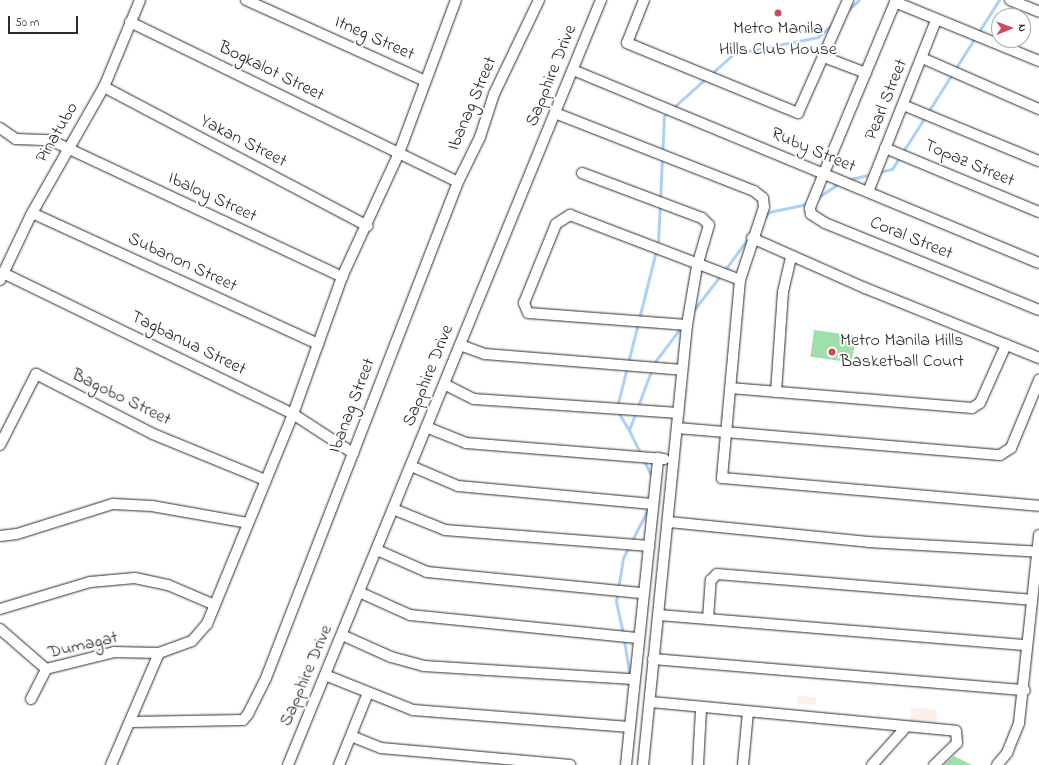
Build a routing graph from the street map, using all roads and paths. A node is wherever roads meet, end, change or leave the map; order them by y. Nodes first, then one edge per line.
1 (140, 0) edge
2 (246, 0) edge
3 (456, 0) edge
4 (539, 0) edge
5 (601, 0) edge
6 (644, 0) edge
7 (848, 0) edge
8 (1010, 0) edge
9 (896, 1) edge
10 (1039, 12) edge
11 (936, 20) junction
12 (130, 22) junction
13 (824, 57) junction
14 (922, 58) junction
15 (1039, 61) edge
16 (573, 70) junction
17 (866, 73) junction
18 (423, 80) junction
19 (104, 87) junction
20 (903, 105) junction
21 (1039, 109) edge
22 (555, 113) junction
23 (0, 128) edge
24 (885, 148) junction
25 (69, 149) junction
26 (398, 153) junction
27 (1039, 161) edge
28 (582, 173) dead end
29 (824, 173) junction
30 (458, 182) junction
31 (868, 192) junction
32 (1039, 212) edge
33 (32, 213) junction
34 (368, 226) junction
35 (752, 238) junction
36 (791, 257) junction
37 (1039, 263) edge
38 (697, 266) junction
39 (2, 276) edge
40 (342, 278) junction
41 (740, 280) junction
42 (1039, 310) edge
43 (687, 325) junction
44 (318, 344) junction
45 (460, 345) junction
46 (1006, 345) junction
47 (1039, 358) edge
48 (682, 370) junction
49 (1039, 380) edge
50 (446, 385) junction
51 (730, 388) junction
52 (776, 392) junction
53 (679, 413) junction
54 (293, 414) junction
55 (426, 427) junction
56 (677, 428) junction
57 (727, 434) junction
58 (0, 445) edge
59 (353, 453) junction
60 (658, 458) junction
61 (672, 459) junction
62 (410, 466) junction
63 (265, 480) junction
64 (652, 504) junction
65 (1039, 506) edge
66 (393, 509) junction
67 (669, 522) junction
68 (248, 523) junction
69 (1039, 535) edge
70 (0, 536) edge
71 (649, 546) junction
72 (377, 550) junction
73 (1038, 552) edge
74 (359, 592) junction
75 (644, 593) junction
76 (1031, 600) junction
77 (215, 605) junction
78 (0, 609) edge
79 (659, 615) junction
80 (708, 619) junction
81 (0, 629) edge
82 (342, 635) junction
83 (637, 638) junction
84 (1027, 645) junction
85 (159, 653) junction
86 (654, 659) junction
87 (46, 669) junction
88 (325, 675) junction
89 (633, 679) junction
90 (1025, 690) junction
91 (368, 693) junction
92 (31, 700) dead end
93 (650, 702) junction
94 (701, 708) junction
95 (748, 712) junction
96 (131, 722) junction
97 (628, 727) junction
98 (906, 727) junction
99 (351, 736) junction
100 (111, 765) edge
101 (288, 765) edge
102 (339, 765) edge
103 (570, 765) edge
104 (626, 765) edge
105 (643, 765) edge
106 (698, 765) edge
107 (743, 765) edge
108 (872, 765) edge
109 (934, 765) edge
110 (997, 765) edge

1 - 12 street, Pinatubo
2 - 18 street, Itneg Street
3 - 18 street, Dumagat
4 - 30 street, Ibanag Street
5 - 16 street, Sapphire Drive
6 - 13 street
7 - 13 street
8 - 10 street
9 - 11 street
9 - 17 street
11 - 14 street, Pearl Street
11 - 15 street
12 - 19 street, Pinatubo
12 - 26 street, Bogkalot Street
13 - 17 street
14 - 20 street, Pearl Street
14 - 21 street
16 - 22 street, Sapphire Drive
16 - 29 street, Ruby Street
17 - 29 street
18 - 26 street, Dumagat
19 - 25 street, Pinatubo
19 - 34 street, Yakan Street
20 - 24 street, Pearl Street
20 - 27 street
22 - 35 street
22 - 45 street, Sapphire Drive
23 - 25 street, Ibaloy Street
24 - 31 street, Pearl Street
24 - 32 street, Topaz Street
25 - 33 street, Pinatubo
25 - 40 street, Ibaloy Street
26 - 30 street, Bogkalot Street
26 - 34 street, Dumagat
28 - 38 street
29 - 31 street, Ruby Street
29 - 42 street, Coral Street
30 - 59 street, Ibanag Street
31 - 37 street, Ruby Street
33 - 39 street, Pinatubo
33 - 44 street, Subanon Street
34 - 40 street, Dumagat
35 - 36 street
35 - 41 street
36 - 46 street
36 - 52 street
38 - 41 street
38 - 43 street
38 - 43 street
39 - 54 street, Tagbanua Street
40 - 44 street, Dumagat
41 - 51 street
43 - 48 street
44 - 54 street, Dumagat
45 - 48 street
45 - 50 street, Sapphire Drive
46 - 47 street
46 - 52 street
48 - 53 street
49 - 57 street
50 - 53 street
50 - 55 street, Sapphire Drive
51 - 52 street
51 - 57 street
53 - 56 street
54 - 59 street, Tagbanua Street
54 - 63 street, Dumagat
55 - 60 street
55 - 62 street, Sapphire Drive
56 - 57 street
56 - 61 street
57 - 65 street
58 - 63 street, Bagobo Street
59 - 96 street, Ibanag Street
60 - 61 street
60 - 64 street
61 - 67 street
62 - 64 street
62 - 66 street, Sapphire Drive
63 - 68 street, Dumagat
64 - 71 street
66 - 71 street
66 - 72 street, Sapphire Drive
67 - 73 street
67 - 79 street
68 - 70 street
68 - 77 street, Dumagat
69 - 73 street
71 - 75 street
72 - 74 street, Sapphire Drive
72 - 75 street
73 - 76 street
74 - 82 street, Sapphire Drive
74 - 83 street
75 - 83 street
76 - 80 street
76 - 84 street
77 - 78 street
77 - 85 street, Dumagat
79 - 80 street
79 - 86 street
80 - 84 street
81 - 87 street
82 - 88 street, Sapphire Drive
82 - 89 street
83 - 89 street
84 - 90 street
85 - 87 street, Dumagat
85 - 96 street
86 - 90 street
86 - 93 street
87 - 92 street, Dumagat
88 - 91 street
88 - 101 street, Sapphire Drive
89 - 97 street
90 - 110 street
91 - 97 street
91 - 99 street
93 - 94 street
93 - 105 street
94 - 95 street
94 - 106 street
95 - 98 street
95 - 107 street
96 - 100 street
97 - 104 street
98 - 108 street
98 - 109 street
99 - 102 street
99 - 103 street

